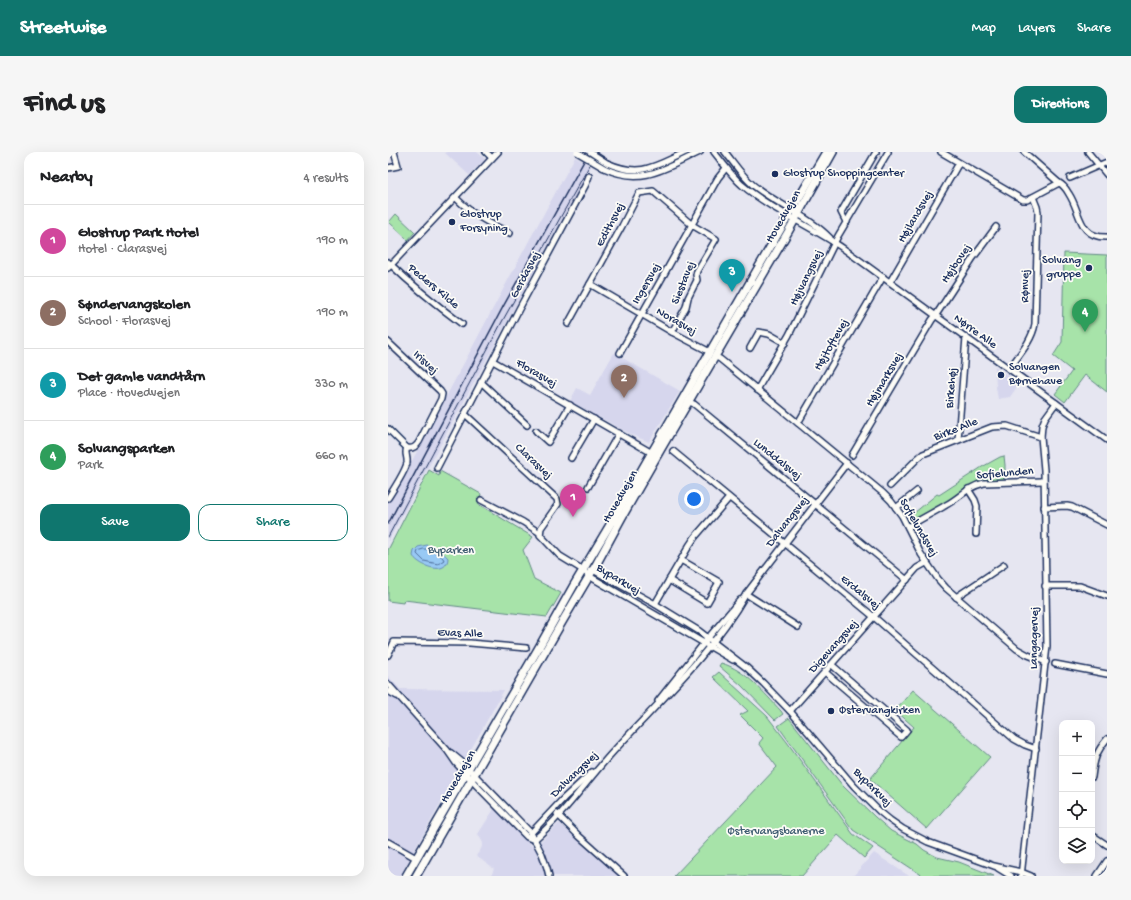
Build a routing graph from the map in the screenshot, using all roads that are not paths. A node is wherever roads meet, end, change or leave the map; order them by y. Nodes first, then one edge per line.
1 (394, 152) edge
2 (486, 152) edge
3 (498, 152) edge
4 (577, 152) edge
5 (590, 152) edge
6 (686, 152) edge
7 (700, 152) edge
8 (714, 152) edge
9 (724, 152) edge
10 (826, 152) edge
11 (833, 152) edge
12 (876, 152) edge
13 (888, 152) edge
14 (941, 152) edge
15 (1024, 152) edge
16 (1088, 152) edge
17 (492, 158) junction
18 (1107, 162) edge
19 (959, 163) junction
20 (1099, 166) junction
21 (388, 168) edge
22 (726, 168) junction
23 (1107, 175) edge
24 (589, 176) dead end
25 (1070, 178) dead end
26 (1059, 183) junction
27 (1033, 197) junction
28 (456, 198) junction
29 (790, 213) junction
30 (797, 217) junction
31 (847, 222) junction
32 (692, 225) junction
33 (996, 227) dead end
34 (510, 233) dead end
35 (1107, 237) edge
36 (833, 241) junction
37 (389, 265) edge
38 (883, 277) junction
39 (890, 282) junction
40 (590, 284) junction
41 (642, 314) junction
42 (936, 315) junction
43 (462, 324) dead end
44 (568, 324) dead end
45 (672, 332) junction
46 (966, 337) junction
47 (388, 342) edge
48 (785, 343) junction
49 (750, 348) dead end
50 (620, 353) dead end
51 (713, 354) junction
52 (493, 360) junction
53 (1009, 369) junction
54 (481, 382) junction
55 (757, 390) junction
56 (691, 398) junction
57 (1056, 403) junction
58 (570, 405) junction
59 (465, 414) junction
60 (594, 419) junction
61 (798, 423) junction
62 (527, 425) dead end
63 (388, 430) edge
64 (536, 431) dead end
65 (619, 434) junction
66 (1041, 437) junction
67 (958, 440) junction
68 (1107, 440) edge
69 (407, 448) junction
70 (673, 451) dead end
71 (652, 453) junction
72 (852, 455) dead end
73 (571, 458) dead end
74 (847, 463) junction
75 (437, 468) dead end
76 (1043, 481) junction
77 (890, 486) dead end
78 (588, 487) dead end
79 (968, 489) junction
80 (917, 491) dead end
81 (388, 498) edge
82 (729, 498) junction
83 (481, 500) dead end
84 (815, 504) junction
85 (1044, 507) junction
86 (896, 508) junction
87 (1107, 525) edge
88 (908, 527) junction
89 (540, 533) junction
90 (976, 534) dead end
91 (784, 544) junction
92 (681, 560) junction
93 (926, 563) junction
94 (1004, 565) dead end
95 (583, 570) junction
96 (591, 573) junction
97 (669, 580) junction
98 (907, 580) junction
99 (1045, 586) junction
100 (746, 594) junction
101 (1107, 596) edge
102 (956, 597) junction
103 (655, 604) junction
104 (874, 617) junction
105 (798, 627) dead end
106 (708, 638) junction
107 (713, 642) junction
108 (704, 644) junction
109 (709, 647) junction
110 (526, 648) dead end
111 (388, 655) edge
112 (1046, 662) junction
113 (1055, 664) dead end
114 (832, 665) junction
115 (747, 668) junction
116 (825, 672) junction
117 (1107, 674) edge
118 (388, 684) edge
119 (388, 691) edge
120 (400, 697) junction
121 (790, 711) junction
122 (645, 718) junction
123 (1107, 739) edge
124 (1036, 749) junction
125 (610, 755) junction
126 (1095, 757) edge
127 (467, 770) junction
128 (472, 776) junction
129 (553, 810) junction
130 (559, 816) junction
131 (529, 835) junction
132 (1095, 837) edge
133 (534, 840) junction
134 (388, 842) edge
135 (1107, 845) edge
136 (416, 858) junction
137 (1107, 861) edge
138 (994, 866) junction
139 (1104, 870) edge
140 (1021, 874) edge
141 (406, 876) edge
142 (416, 876) edge
143 (549, 876) edge
144 (624, 876) edge
145 (1011, 876) edge
146 (1031, 876) edge
147 (1097, 876) edge

1 - 21 street
2 - 17 street
3 - 17 street
4 - 7 street, bridge
5 - 6 street, bridge
8 - 22 street
9 - 29 street
10 - 29 main road, Hovedvejen
11 - 30 main road, Hovedvejen
12 - 31 street
13 - 31 street, Højvangsvej
14 - 19 street
15 - 26 street
16 - 20 street
17 - 28 street
18 - 20 street
19 - 27 street
19 - 39 street, Højlandsvej
20 - 23 street
20 - 25 street
22 - 29 street
22 - 32 street
24 - 52 street, Gerdasvej
26 - 27 street
26 - 35 street
27 - 53 street, Rønvej
28 - 34 street
28 - 37 street
29 - 30 street, Nørre Alle
29 - 51 main road, Hovedvejen
30 - 36 street, Nørre Alle
30 - 51 main road, Hovedvejen
31 - 36 street, Højvangsvej
32 - 40 street, Edithsvej
32 - 41 street, Ingersvej
32 - 45 street, Siestavej
33 - 42 street, Højbovej
36 - 38 street, Nørre Alle
36 - 48 street, Højvangsvej
37 - 43 street, Peders Kilde
38 - 39 street, Nørre Alle
38 - 61 street, Højtoftevej
39 - 42 street, Nørre Alle
40 - 41 street, Norasvej
40 - 44 street, Edithsvej
41 - 45 street, Norasvej
41 - 50 street, Ingersvej
42 - 46 street, Nørre Alle
42 - 72 street, Højmarksvej
45 - 51 street, Norasvej
46 - 53 street, Nørre Alle
46 - 67 street, Birkehøj
47 - 69 street, Irisvej
48 - 49 street
48 - 55 street, Højvangsvej
51 - 55 street, Sofielundsvej
51 - 56 main road, Hovedvejen
51 - 71 main road, Hovedvejen
52 - 54 street, Gerdasvej
52 - 58 street, Florasvej
53 - 57 street, Nørre Alle
54 - 59 street, Gerdasvej
54 - 62 street
55 - 61 street, Sofielundsvej
56 - 84 street, Lunddalsvej
56 - 96 main road, Hovedvejen
57 - 66 street, Langagervej
57 - 68 street, Nørre Alle
58 - 60 street, Florasvej
58 - 64 street
59 - 75 street, Gerdasvej
59 - 89 street, Clarasvej
60 - 65 street, Florasvej
60 - 73 street
61 - 74 street, Sofielundsvej
63 - 69 street
65 - 71 street, Florasvej
65 - 78 street
66 - 67 street, Birke Alle
66 - 76 street, Langagervej
67 - 77 street, Birke Alle
69 - 81 street
70 - 82 street, Erdalsvej
71 - 95 main road, Hovedvejen
74 - 84 street, Dalvangsvej
74 - 86 street, Sofielundsvej
76 - 79 street, Sofielunden
76 - 85 street, Langagervej
79 - 88 street, Sofielunden
79 - 90 street, Sofielunden
80 - 86 street
82 - 91 street, Erdalsvej
82 - 92 street
83 - 89 street, Byparkvej
84 - 91 street, Dalvangsvej
84 - 98 street, Lunddalsvej
85 - 87 street
85 - 99 street, Langagervej
86 - 88 street, Sofielundsvej
88 - 93 street, Sofielundsvej
89 - 95 street, Byparkvej
91 - 100 street, Dalvangsvej
91 - 104 street, Erdalsvej
92 - 97 street
92 - 97 street
93 - 98 street, Digevangsvej
93 - 102 street, Sofielundsvej
94 - 102 street
95 - 96 street, Byparkvej
95 - 127 main road, Hovedvejen
96 - 103 street, Byparkvej
96 - 108 street, Byparkvej
96 - 128 main road, Hovedvejen
97 - 103 street
98 - 104 street, Digevangsvej
99 - 101 street
99 - 112 street, Langagervej
100 - 105 street
100 - 106 street, Dalvangsvej
100 - 107 street, Dalvangsvej
102 - 112 street, Sofielundsvej
103 - 106 street, Byparkvej
104 - 114 street, Digevangsvej
104 - 124 street, Erdalsvej
106 - 107 street, Byparkvej
106 - 108 street, Dalvangsvej
107 - 109 street, Dalvangsvej
107 - 115 street, Byparkvej
108 - 109 street, Byparkvej
108 - 122 street, Dalvangsvej
109 - 115 street, Byparkvej
109 - 122 street, Dalvangsvej
110 - 111 street, Evas Alle
112 - 124 street, Langagervej
113 - 117 street
114 - 116 street, Digevangsvej
114 - 116 street
115 - 121 street, Byparkvej
116 - 121 street, Digevangsvej
118 - 120 street
119 - 120 street
120 - 127 street
121 - 138 street, Byparkvej
122 - 125 street, Dalvangsvej
123 - 126 street
124 - 140 street, Langagervej
125 - 129 street, Dalvangsvej
125 - 130 street, Dalvangsvej
127 - 128 street
127 - 136 main road, Hovedvejen
128 - 131 street
128 - 142 main road, Hovedvejen
129 - 130 street, Dalvangsvej
129 - 131 street, Dalvangsvej
130 - 133 street, Dalvangsvej
130 - 144 street
131 - 133 street
132 - 135 street
133 - 143 street
134 - 136 street
136 - 141 main road, Hovedvejen
137 - 139 street
138 - 140 street, Byparkvej
138 - 145 street, Byparkvej
139 - 147 street
140 - 146 street, Byparkvej

